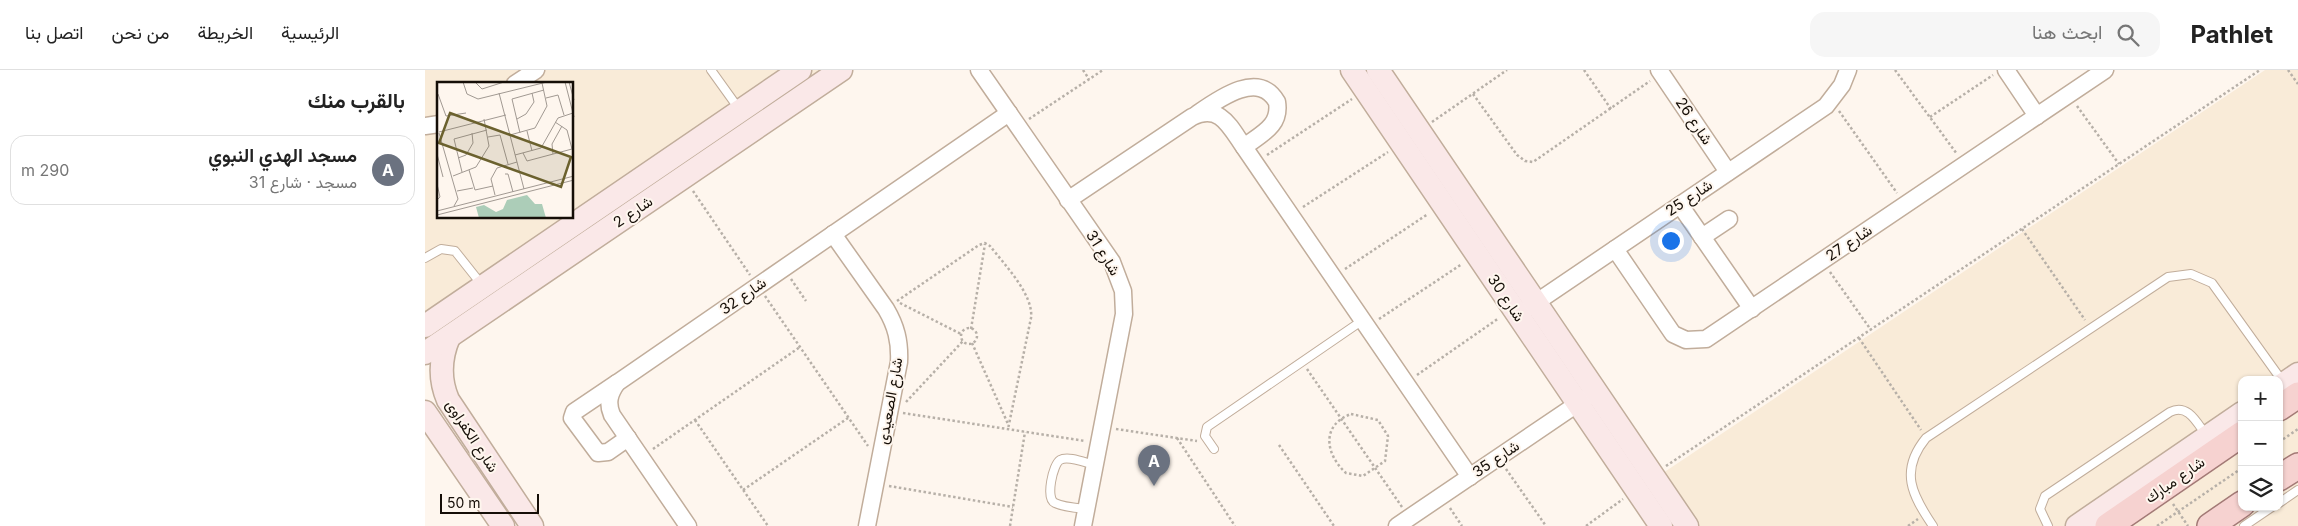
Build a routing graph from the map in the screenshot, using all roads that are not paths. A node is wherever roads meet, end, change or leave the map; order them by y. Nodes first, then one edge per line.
1 (536, 70) edge
2 (711, 70) edge
3 (800, 70) edge
4 (841, 70) edge
5 (979, 70) edge
6 (1378, 70) edge
7 (1848, 70) edge
8 (2005, 70) edge
9 (2105, 70) edge
10 (1661, 72) edge
11 (1359, 76) edge
12 (518, 82) edge
13 (740, 111) junction
14 (2037, 116) junction
15 (1192, 117) junction
16 (1013, 120) junction
17 (1410, 137) junction
18 (1244, 146) junction
19 (1728, 172) junction
20 (1068, 200) junction
21 (1679, 205) junction
22 (598, 208) junction
23 (1729, 219) dead end
24 (612, 226) junction
25 (833, 234) junction
26 (1702, 237) junction
27 (1615, 249) junction
28 (425, 258) edge
29 (483, 286) junction
30 (1522, 308) junction
31 (1752, 309) junction
32 (1365, 323) junction
33 (425, 326) edge
34 (449, 337) junction
35 (425, 353) edge
36 (617, 383) junction
37 (2290, 385) edge
38 (446, 395) junction
39 (1587, 397) junction
40 (2283, 400) edge
41 (425, 411) edge
42 (2238, 416) edge
43 (2207, 437) junction
44 (2238, 437) edge
45 (628, 438) junction
46 (1211, 446) road end
47 (1095, 465) junction
48 (1470, 477) junction
49 (2292, 478) edge
50 (1645, 482) junction
51 (2283, 495) edge
52 (2238, 507) edge
53 (1086, 509) junction
54 (2266, 511) edge
55 (1403, 522) edge
56 (503, 526) edge
57 (532, 526) edge
58 (688, 526) edge
59 (867, 526) edge
60 (1083, 526) edge
61 (1661, 526) edge
62 (1687, 526) edge
63 (1933, 526) edge
64 (2048, 526) edge
65 (2077, 526) edge
66 (2108, 526) edge
67 (2210, 526) edge
68 (2245, 526) edge

1 - 12 street
2 - 13 lane
3 - 13 street, شارع 2
4 - 24 street, شارع 2
5 - 16 street, شارع 31
6 - 17 street, شارع 30
7 - 19 street, شارع 25
8 - 14 street
9 - 14 street, شارع 27
10 - 19 street, شارع 26
11 - 17 street, شارع 30
13 - 22 street, شارع 2
14 - 31 street, شارع 27
15 - 18 street
15 - 18 street
15 - 20 street
16 - 20 street, شارع 31
16 - 25 street, شارع 32
17 - 30 street, شارع 30
17 - 30 street, شارع 30
18 - 32 street
19 - 21 street, شارع 25
20 - 47 street, شارع 31
21 - 26 street
21 - 27 street, شارع 25
22 - 24 street
22 - 29 street, شارع 2
23 - 26 street
24 - 34 street, شارع 2
25 - 36 street, شارع 32
25 - 59 street, شارع الصعيدى
26 - 31 street
27 - 30 street, شارع 25
27 - 31 street, شارع 27
28 - 29 lane
29 - 33 street, شارع 2
30 - 39 street, شارع 30
32 - 46 lane
32 - 48 street
34 - 35 street, شارع 2
34 - 38 street, شارع الكفراوى
36 - 45 street
36 - 45 street, شارع 32
37 - 40 main road
37 - 63 lane
38 - 41 street
38 - 57 street, شارع الكفراوى
39 - 48 street, شارع 35
39 - 50 street, شارع 30
41 - 56 street, شارع الكفراوى
42 - 43 street
43 - 64 lane
43 - 65 street
44 - 66 main road, شارع مبارك
45 - 58 street
47 - 53 street, شارع 31
47 - 53 lane
48 - 55 street, شارع 35
49 - 51 lane
50 - 61 street, شارع 30
50 - 62 street, شارع 30
52 - 67 main road
53 - 60 street, شارع 31
54 - 68 lane

